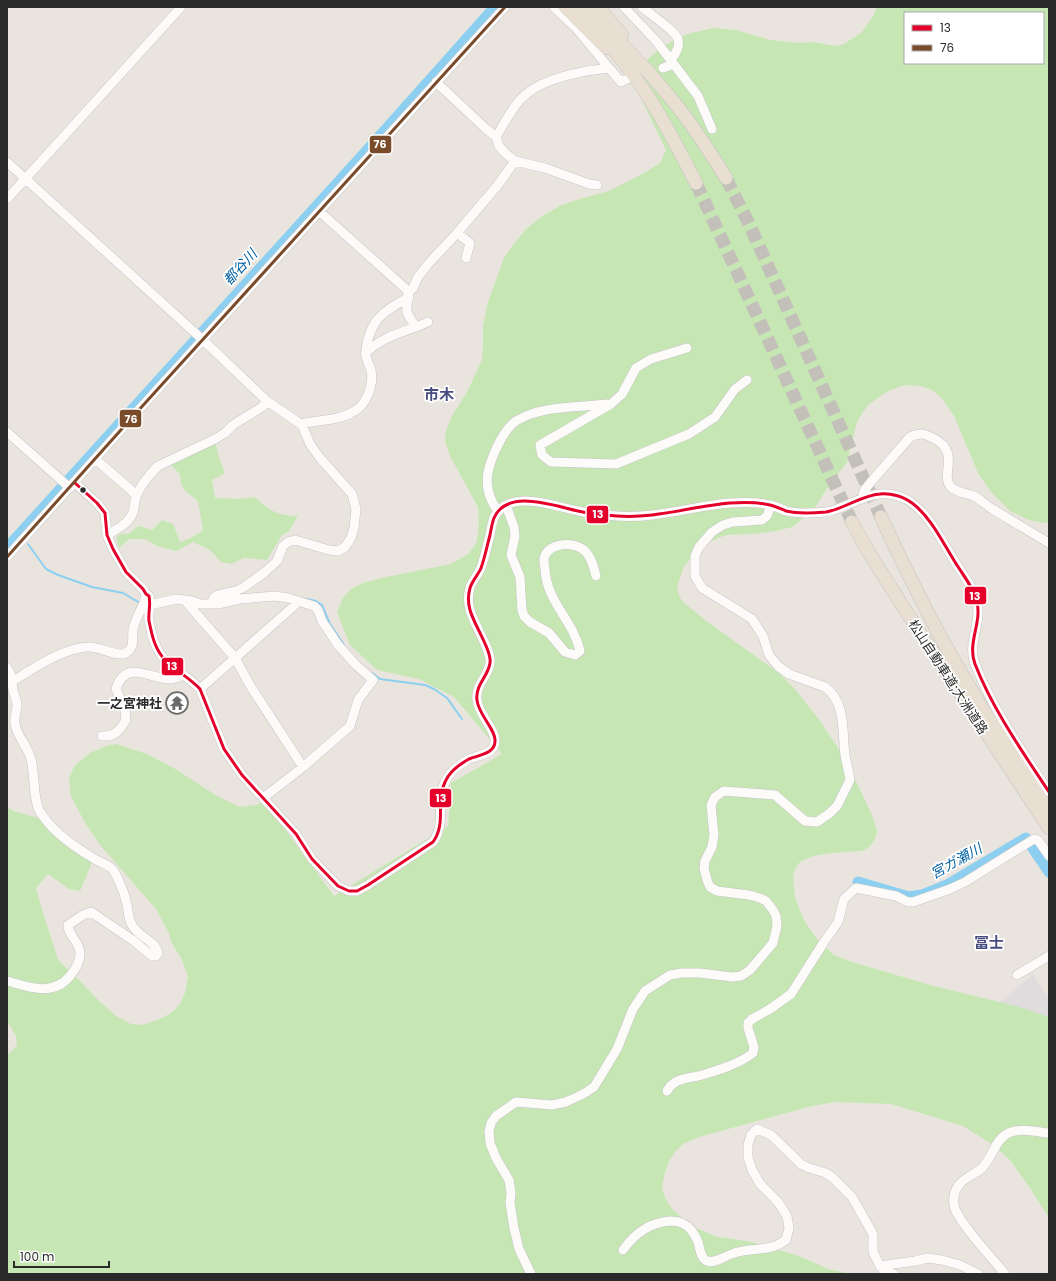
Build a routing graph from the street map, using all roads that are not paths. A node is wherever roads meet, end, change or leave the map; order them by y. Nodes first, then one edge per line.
1 (181, 7) edge
2 (505, 7) edge
3 (554, 7) edge
4 (565, 7) edge
5 (575, 7) edge
6 (582, 7) edge
7 (624, 7) edge
8 (642, 7) edge
9 (595, 19) edge
10 (672, 61) junction
11 (609, 68) junction
12 (663, 68) dead end
13 (627, 79) dead end
14 (436, 82) junction
15 (712, 129) dead end
16 (496, 137) junction
17 (515, 161) junction
18 (7, 162) edge
19 (726, 178) tunnel mouth
20 (25, 179) junction
21 (696, 183) tunnel mouth
22 (597, 186) dead end
23 (7, 199) edge
24 (320, 212) junction
25 (457, 233) junction
26 (466, 258) dead end
27 (409, 294) junction
28 (428, 322) dead end
29 (416, 327) junction
30 (200, 337) junction
31 (687, 348) dead end
32 (365, 353) junction
33 (747, 380) dead end
34 (267, 401) junction
35 (611, 404) junction
36 (302, 425) junction
37 (7, 432) edge
38 (95, 460) junction
39 (69, 485) junction
40 (136, 496) junction
41 (862, 499) junction
42 (506, 505) junction
43 (771, 505) junction
44 (498, 512) junction
45 (881, 517) tunnel mouth
46 (852, 522) tunnel mouth
47 (107, 535) junction
48 (1049, 543) edge
49 (7, 557) edge
50 (596, 576) dead end
51 (146, 594) junction
52 (186, 600) junction
53 (297, 601) junction
54 (211, 602) junction
55 (150, 605) junction
56 (235, 658) junction
57 (7, 668) edge
58 (184, 675) junction
59 (10, 683) edge
60 (200, 689) junction
61 (102, 736) dead end
62 (303, 767) junction
63 (1049, 792) edge
64 (263, 798) junction
65 (1049, 811) edge
66 (1049, 828) edge
67 (1049, 856) edge
68 (1049, 956) edge
69 (1017, 975) dead end
70 (7, 981) edge
71 (667, 1091) dead end
72 (1049, 1133) edge
73 (623, 1250) dead end
74 (880, 1266) junction
75 (531, 1274) edge
76 (894, 1274) edge
77 (978, 1274) edge
78 (1005, 1274) edge

1 - 20 street
2 - 14 street
3 - 11 street
4 - 9 highway
5 - 9 highway
6 - 9 highway
7 - 10 street
8 - 10 street
9 - 19 highway
9 - 21 highway
10 - 12 street
10 - 15 street
11 - 13 street
11 - 16 street
14 - 16 street
14 - 24 street
16 - 17 street
17 - 22 street
17 - 25 street
18 - 20 street
20 - 23 street
20 - 30 street
24 - 27 street
24 - 30 street
25 - 26 street
25 - 27 street
27 - 29 street
27 - 32 street
28 - 29 street
29 - 32 street
30 - 34 street
30 - 38 street
31 - 35 street
32 - 36 street
33 - 35 street
34 - 36 street
34 - 40 street
35 - 44 street
36 - 54 street
37 - 39 street
38 - 39 street
38 - 40 street
39 - 47 street
39 - 49 street
40 - 47 street
41 - 43 street
41 - 48 street
41 - 63 street
42 - 43 street
42 - 44 street
42 - 50 street
43 - 75 street
44 - 64 street
45 - 65 highway, 松山自動車道;大洲道路
46 - 66 highway, 松山自動車道;大洲道路
47 - 51 street
51 - 55 street
51 - 59 street
52 - 54 street
52 - 55 street
52 - 56 street
53 - 54 street
53 - 56 street
53 - 62 street
55 - 58 street
56 - 60 street
56 - 62 street
57 - 59 street
58 - 60 street
58 - 61 street
59 - 70 street
60 - 64 street
62 - 64 street
67 - 71 street
68 - 69 street
72 - 78 street
73 - 74 street
74 - 76 street
74 - 77 street

